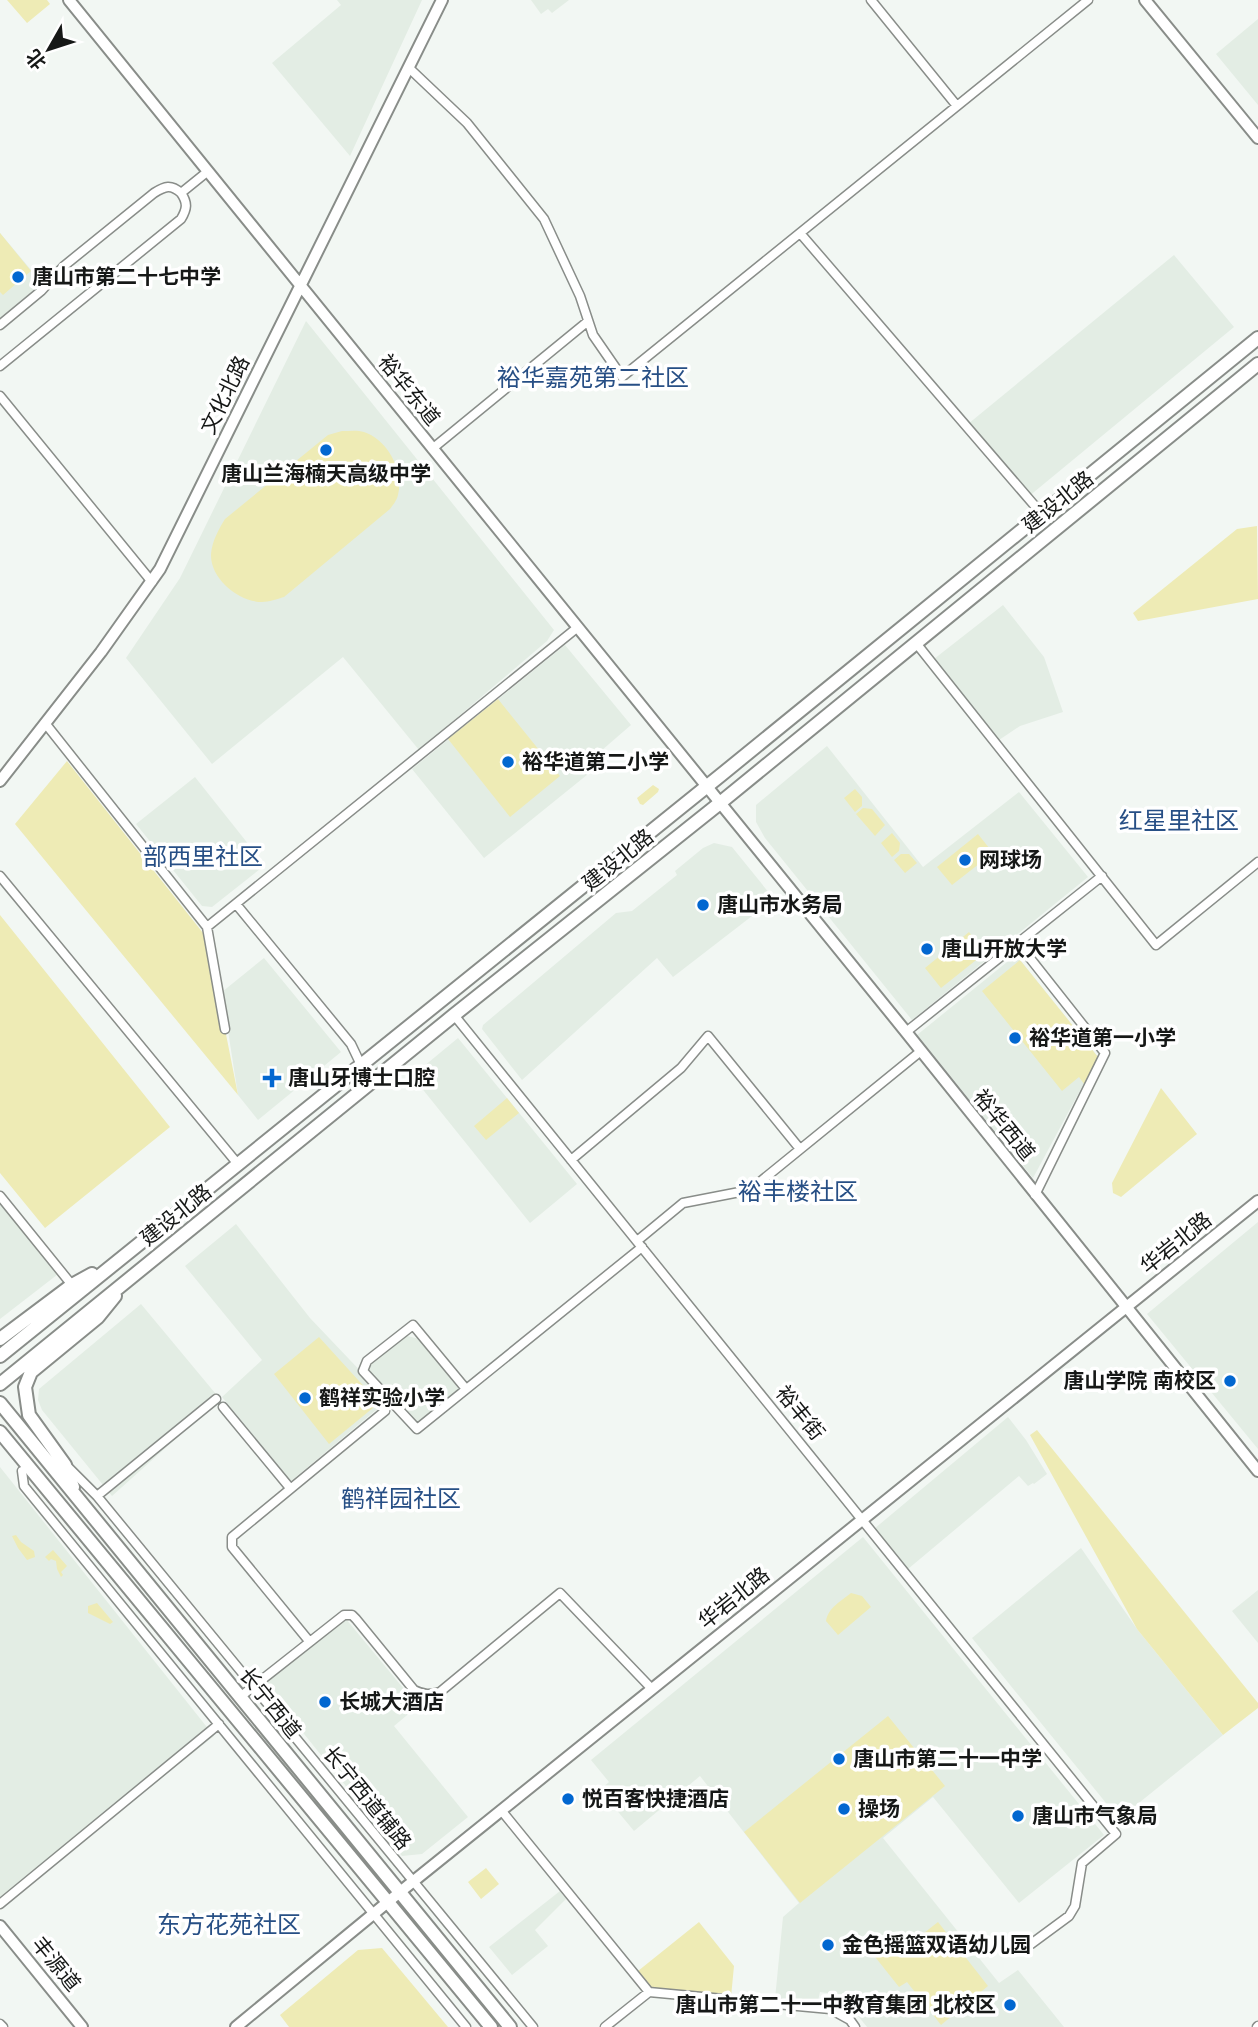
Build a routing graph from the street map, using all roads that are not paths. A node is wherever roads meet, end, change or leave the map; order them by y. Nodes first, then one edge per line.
1 (69, 0) edge
2 (442, 0) edge
3 (871, 0) edge
4 (1088, 0) edge
5 (1145, 0) edge
6 (409, 68) junction
7 (957, 107) junction
8 (1258, 138) edge
9 (207, 172) junction
10 (181, 193) junction
11 (800, 233) junction
12 (300, 286) junction
13 (587, 322) junction
14 (0, 325) edge
15 (1258, 338) edge
16 (1258, 364) edge
17 (0, 366) edge
18 (0, 396) edge
19 (432, 449) junction
20 (1041, 513) junction
21 (152, 582) junction
22 (578, 627) junction
23 (916, 643) junction
24 (45, 723) junction
25 (0, 781) edge
26 (707, 787) junction
27 (720, 803) junction
28 (1258, 862) edge
29 (0, 876) edge
30 (1102, 876) junction
31 (236, 904) junction
32 (207, 927) junction
33 (1018, 943) junction
34 (454, 1015) junction
35 (225, 1029) dead end
36 (906, 1032) junction
37 (921, 1051) junction
38 (361, 1065) junction
39 (800, 1149) junction
40 (571, 1160) junction
41 (237, 1163) junction
42 (1035, 1195) junction
43 (0, 1196) edge
44 (1258, 1201) edge
45 (640, 1244) junction
46 (117, 1261) junction
47 (131, 1276) junction
48 (72, 1285) junction
49 (1126, 1307) junction
50 (0, 1339) edge
51 (0, 1356) edge
52 (0, 1384) edge
53 (466, 1389) junction
54 (216, 1399) dead end
55 (0, 1403) edge
56 (223, 1407) dead end
57 (385, 1411) dead end
58 (0, 1432) edge
59 (0, 1449) edge
60 (65, 1465) junction
61 (22, 1471) junction
62 (1258, 1471) edge
63 (40, 1482) junction
64 (290, 1488) junction
65 (97, 1496) junction
66 (77, 1498) junction
67 (864, 1520) junction
68 (309, 1641) junction
69 (253, 1687) junction
70 (652, 1689) junction
71 (240, 1698) junction
72 (219, 1724) junction
73 (501, 1810) junction
74 (413, 1881) junction
75 (400, 1892) junction
76 (388, 1901) junction
77 (0, 1904) edge
78 (373, 1913) junction
79 (0, 1926) edge
80 (1031, 1944) dead end
81 (649, 1992) junction
82 (82, 2027) edge
83 (236, 2027) edge
84 (466, 2027) edge
85 (491, 2027) edge
86 (510, 2027) edge
87 (533, 2027) edge
88 (605, 2027) edge
89 (855, 2027) edge

1 - 9 street, 裕华东道
2 - 6 street, 文化北路
3 - 7 street
4 - 7 street
5 - 8 street
6 - 12 street, 文化北路
6 - 13 street
7 - 11 street
9 - 10 street
9 - 12 street, 裕华东道
10 - 14 street
10 - 17 street
11 - 13 street
11 - 20 street
12 - 19 street, 裕华东道
12 - 21 street, 文化北路
13 - 19 street
15 - 20 main road, 建设北路
16 - 23 main road, 建设北路
18 - 21 street
19 - 22 street, 裕华东道
20 - 26 main road, 建设北路
21 - 24 street, 文化北路
22 - 26 street, 裕华东道
22 - 31 street
23 - 27 main road, 建设北路
23 - 30 street
24 - 25 street, 文化北路
24 - 32 street
26 - 27 street, 裕华东道
26 - 38 main road, 建设北路
27 - 34 main road, 建设北路
27 - 36 street, 裕华西道
28 - 30 street
29 - 41 street
30 - 33 street
31 - 32 street
31 - 38 street
32 - 35 street
33 - 36 street
33 - 42 street
34 - 40 street, 裕丰街
34 - 47 main road, 建设北路
36 - 37 street, 裕华西道
37 - 39 street
37 - 42 street, 裕华西道
38 - 41 main road, 建设北路
39 - 40 street
39 - 45 street
40 - 45 street, 裕丰街
41 - 46 main road, 建设北路
42 - 49 street, 裕华西道
43 - 48 street
44 - 49 street, 华岩北路
45 - 53 street
45 - 67 street, 裕丰街
46 - 48 main road
46 - 51 main road, 建设北路
47 - 52 main road, 建设北路
47 - 60 main road
48 - 50 main road
49 - 62 street, 裕华西道
49 - 67 street, 华岩北路
53 - 53 street
54 - 65 street
55 - 66 main road, 长宁西道
56 - 64 street
57 - 64 street
58 - 63 main road, 长宁西道
59 - 61 main road
60 - 65 street, 长宁西道辅路
60 - 66 main road
61 - 63 main road
61 - 72 street
63 - 76 main road, 长宁西道
64 - 68 street
65 - 69 street, 长宁西道辅路
66 - 71 main road, 长宁西道
67 - 70 street, 华岩北路
67 - 80 street, 裕丰街
68 - 69 street
68 - 70 street
69 - 71 street
69 - 74 street, 长宁西道辅路
70 - 73 street, 华岩北路
71 - 75 main road, 长宁西道
72 - 77 street
72 - 78 street
73 - 74 street, 华岩北路
73 - 81 street
74 - 75 street, 华岩北路
74 - 87 street, 长宁西道辅路
75 - 76 street, 华岩北路
75 - 86 main road, 长宁西道
76 - 78 street, 华岩北路
76 - 85 main road, 长宁西道
78 - 83 street, 华岩北路
78 - 84 street
79 - 82 street, 丰源道
81 - 88 street
81 - 89 street

